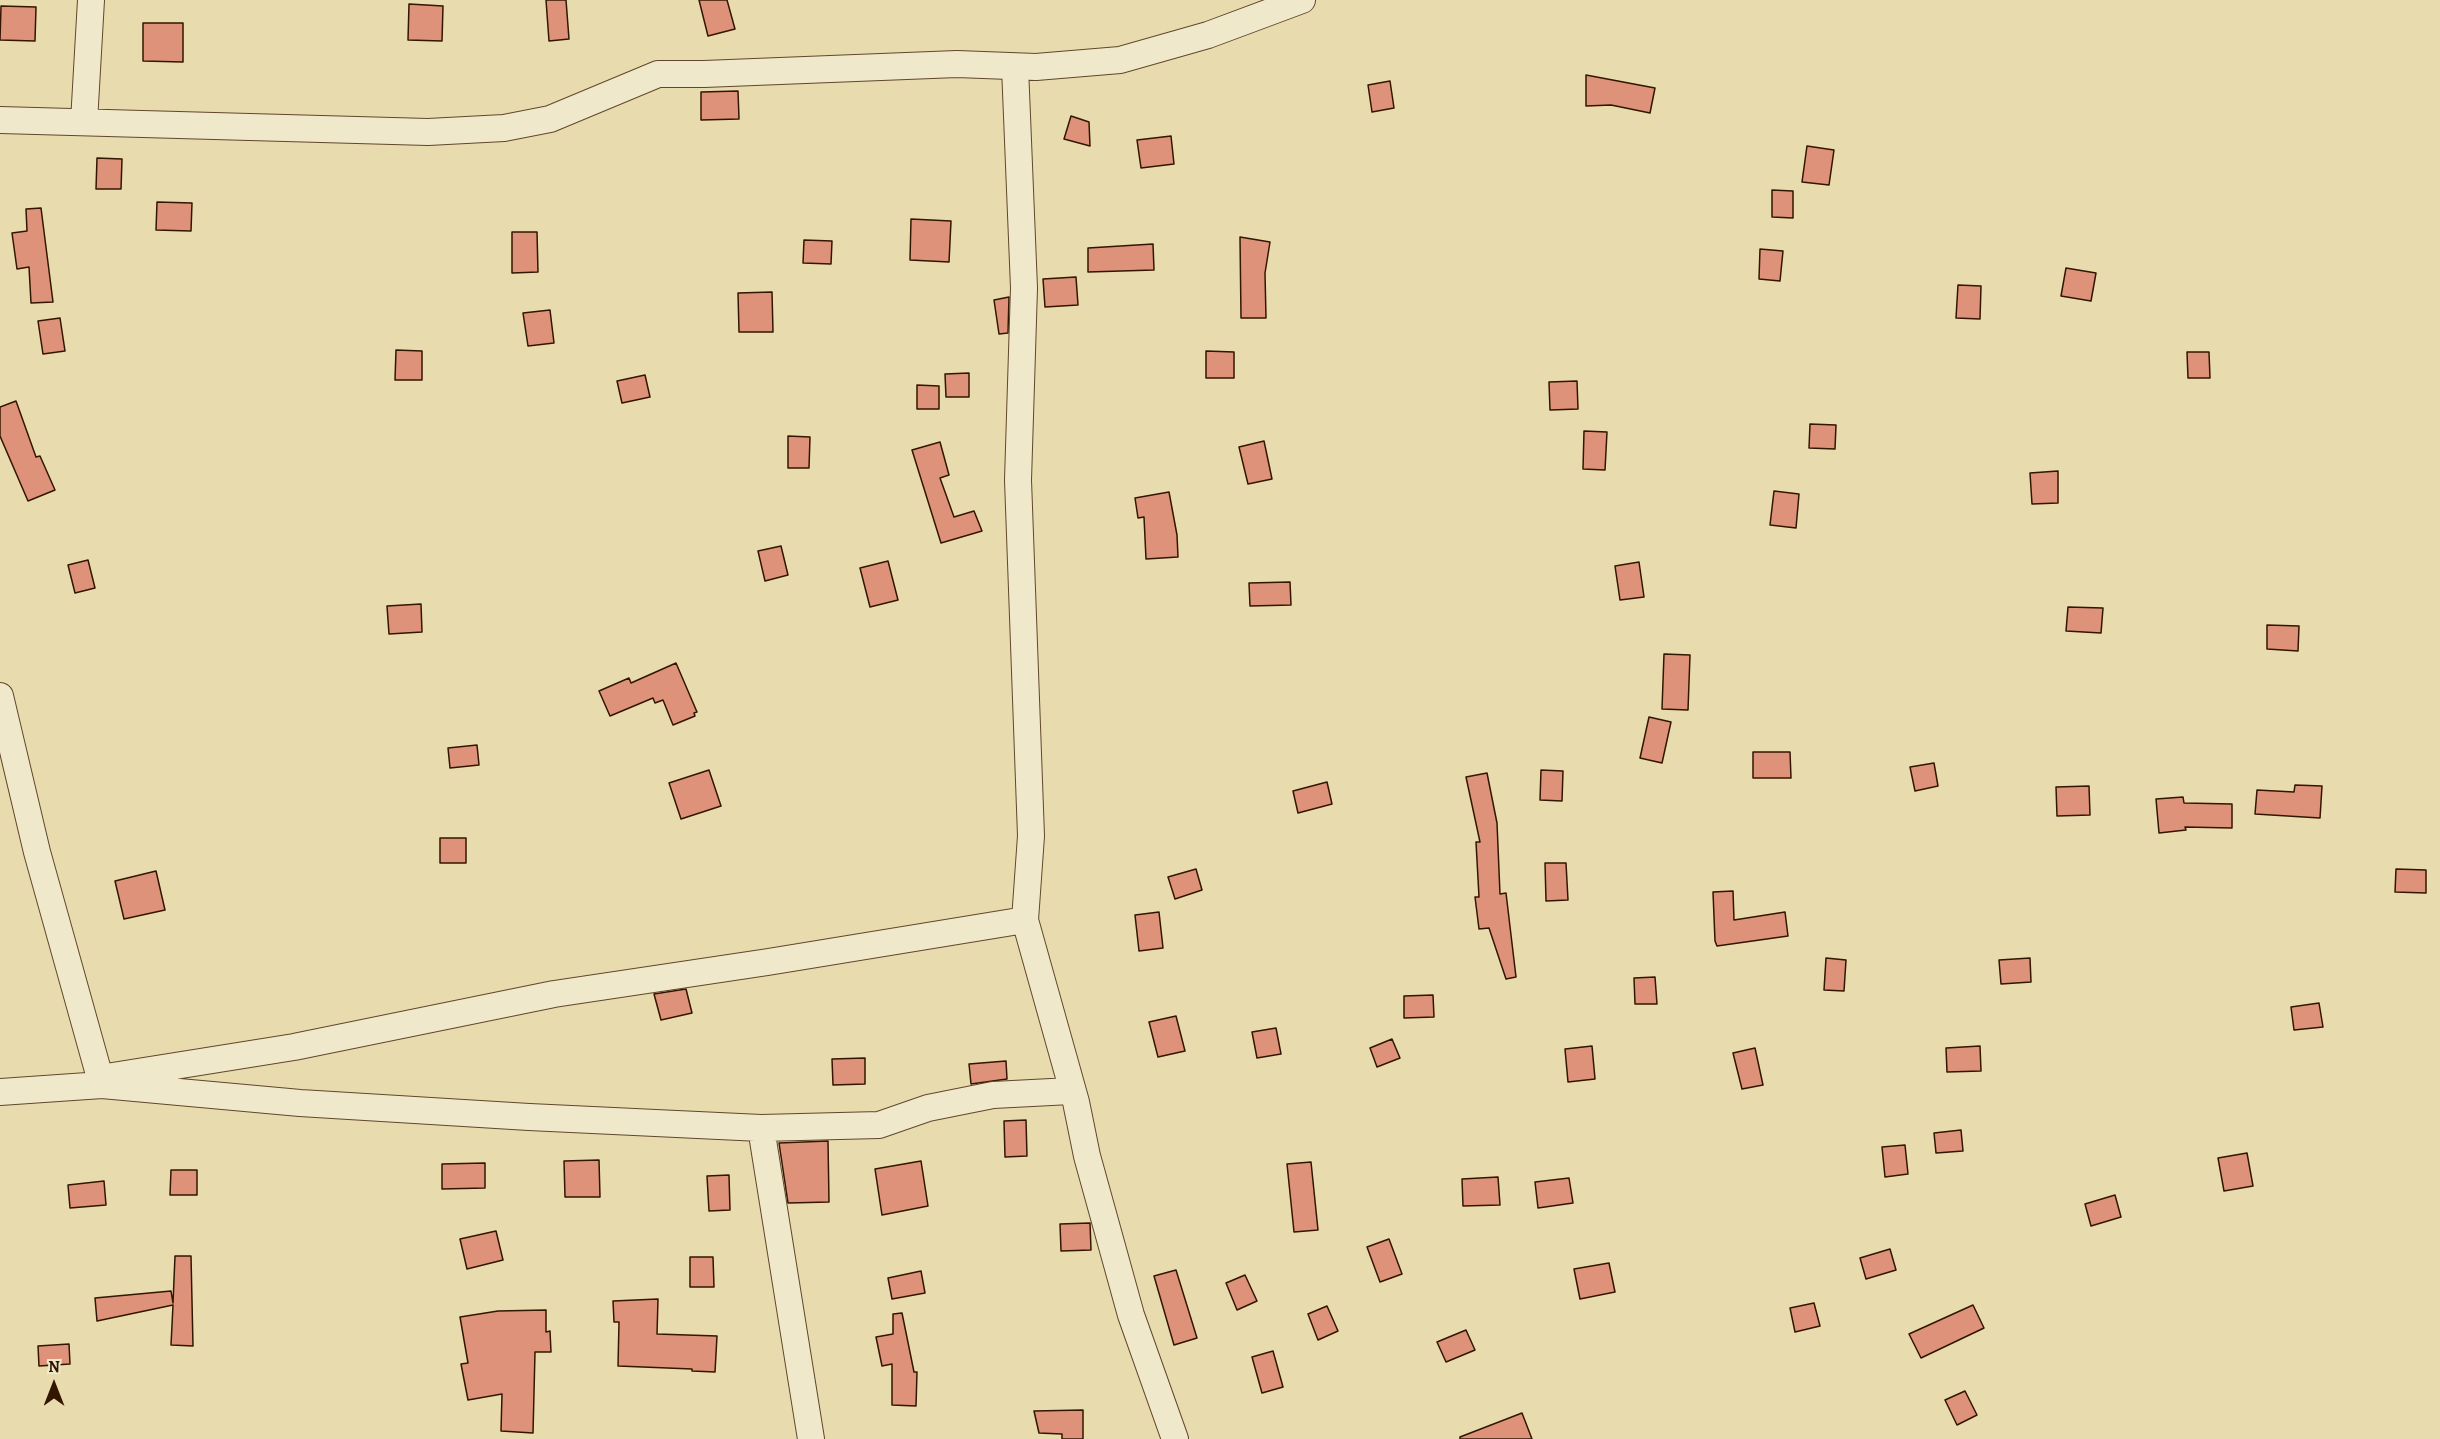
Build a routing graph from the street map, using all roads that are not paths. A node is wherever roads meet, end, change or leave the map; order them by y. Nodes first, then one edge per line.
1 (91, 0) edge
2 (1302, 0) edge
3 (1015, 66) junction
4 (0, 120) edge
5 (84, 122) junction
6 (0, 696) edge
7 (1025, 920) junction
8 (101, 1081) junction
9 (1071, 1091) junction
10 (0, 1092) edge
11 (761, 1128) junction
12 (811, 1439) edge
13 (1175, 1439) edge

1 - 5 street
2 - 3 street
3 - 5 street
3 - 7 street
4 - 5 street
6 - 8 street
7 - 8 street
7 - 9 street
8 - 10 street
8 - 11 street
9 - 11 street
9 - 13 street
11 - 12 street

